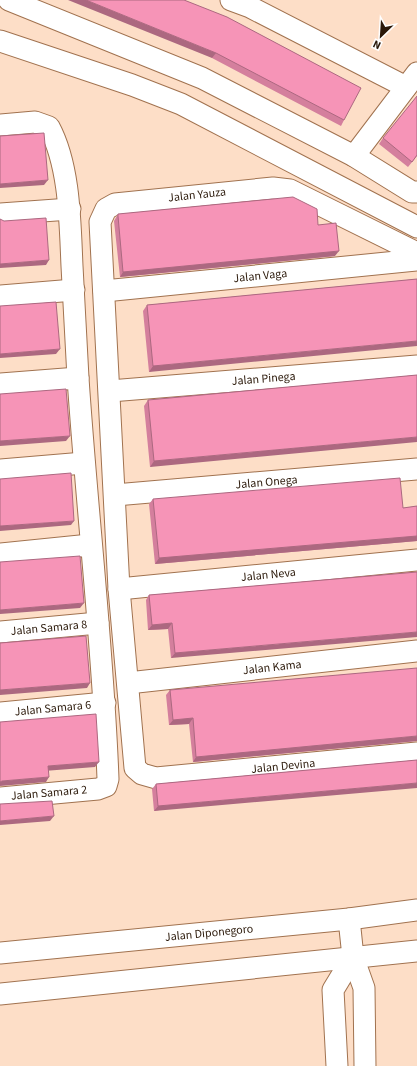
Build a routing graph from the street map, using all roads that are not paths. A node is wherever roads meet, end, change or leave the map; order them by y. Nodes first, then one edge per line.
1 (9, 0) edge
2 (231, 0) edge
3 (0, 41) edge
4 (412, 80) edge
5 (0, 125) edge
6 (354, 156) junction
7 (417, 192) edge
8 (70, 209) junction
9 (0, 214) edge
10 (417, 227) edge
11 (417, 253) edge
12 (417, 260) edge
13 (74, 290) junction
14 (104, 291) junction
15 (0, 296) edge
16 (417, 366) edge
17 (78, 378) junction
18 (0, 384) edge
19 (110, 391) junction
20 (84, 462) junction
21 (417, 469) edge
22 (0, 470) edge
23 (115, 495) junction
24 (90, 545) junction
25 (0, 554) edge
26 (417, 560) edge
27 (120, 589) junction
28 (98, 623) junction
29 (0, 632) edge
30 (417, 651) edge
31 (128, 683) junction
32 (105, 703) junction
33 (0, 713) edge
34 (417, 753) edge
35 (0, 798) edge
36 (417, 910) edge
37 (349, 919) junction
38 (417, 951) edge
39 (0, 953) edge
40 (353, 957) junction
41 (0, 994) edge
42 (337, 1066) edge
43 (365, 1066) edge

1 - 6 street
2 - 4 street
3 - 10 street
4 - 6 street
5 - 8 street
6 - 7 street
8 - 9 street
8 - 13 street
11 - 14 street, Jalan Yauza
12 - 14 street, Jalan Vaga
13 - 15 street
13 - 17 street
14 - 19 street
16 - 19 street, Jalan Pinega
17 - 18 street
17 - 20 street
19 - 23 street
20 - 22 street
20 - 24 street
21 - 23 street, Jalan Onega
23 - 27 street
24 - 25 street
24 - 28 street
26 - 27 street, Jalan Neva
27 - 31 street
28 - 29 street, Jalan Samara 8
28 - 32 street
30 - 31 street, Jalan Kama
31 - 34 street, Jalan Devina
32 - 33 street, Jalan Samara 6
32 - 35 street, Jalan Samara 2
36 - 37 street, Jalan Diponegoro
37 - 39 street, Jalan Diponegoro
37 - 40 street
38 - 40 street
40 - 41 street
40 - 42 street
40 - 43 street

